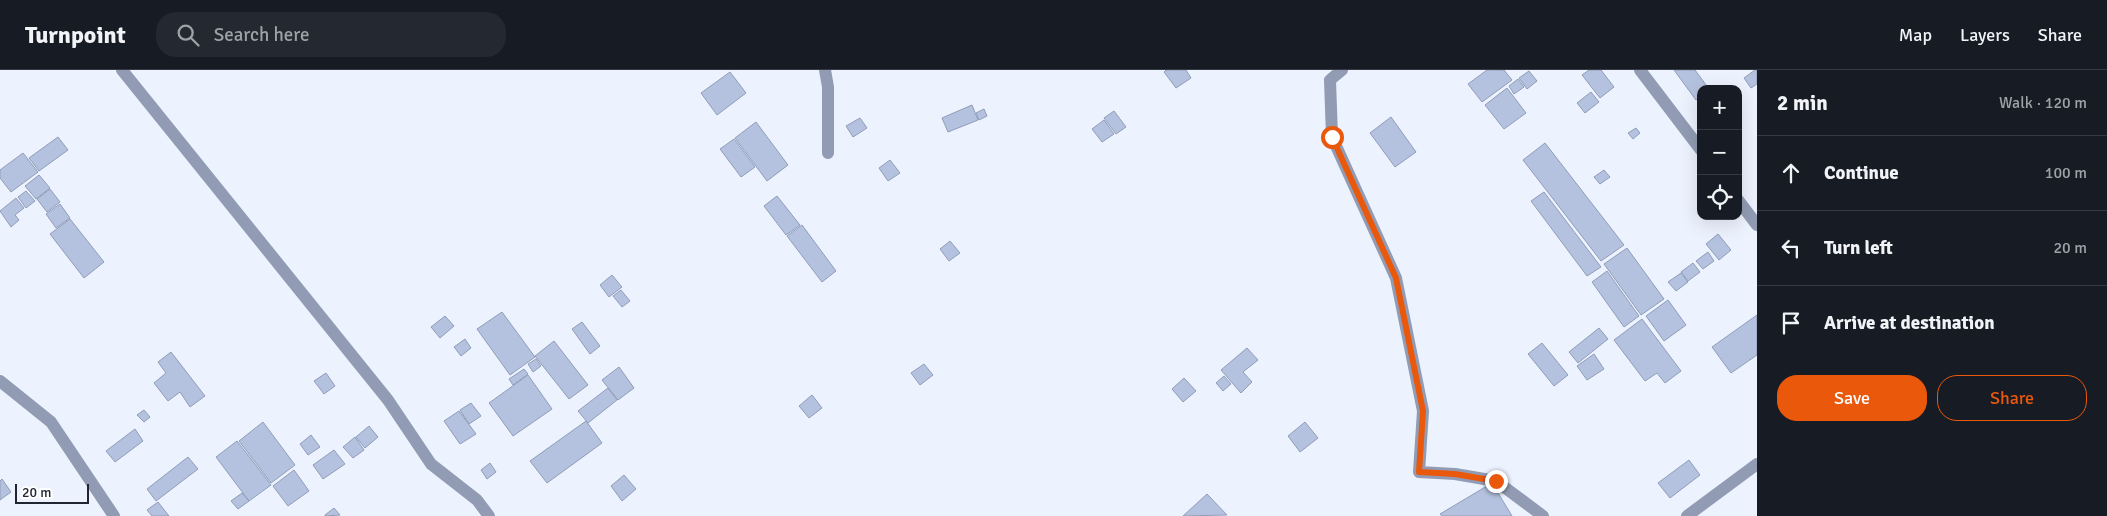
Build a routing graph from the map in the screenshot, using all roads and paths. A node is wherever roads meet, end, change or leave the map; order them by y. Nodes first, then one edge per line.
1 (122, 70) edge
2 (825, 70) edge
3 (1342, 70) edge
4 (1640, 70) edge
5 (1697, 145) edge
6 (828, 153) dead end
7 (1742, 205) edge
8 (1757, 225) edge
9 (0, 381) edge
10 (1757, 464) edge
11 (114, 516) edge
12 (489, 516) edge
13 (1543, 516) edge
14 (1687, 516) edge

1 - 12 street
2 - 6 street
3 - 13 street
4 - 5 street
7 - 8 street
9 - 11 street
10 - 14 street

